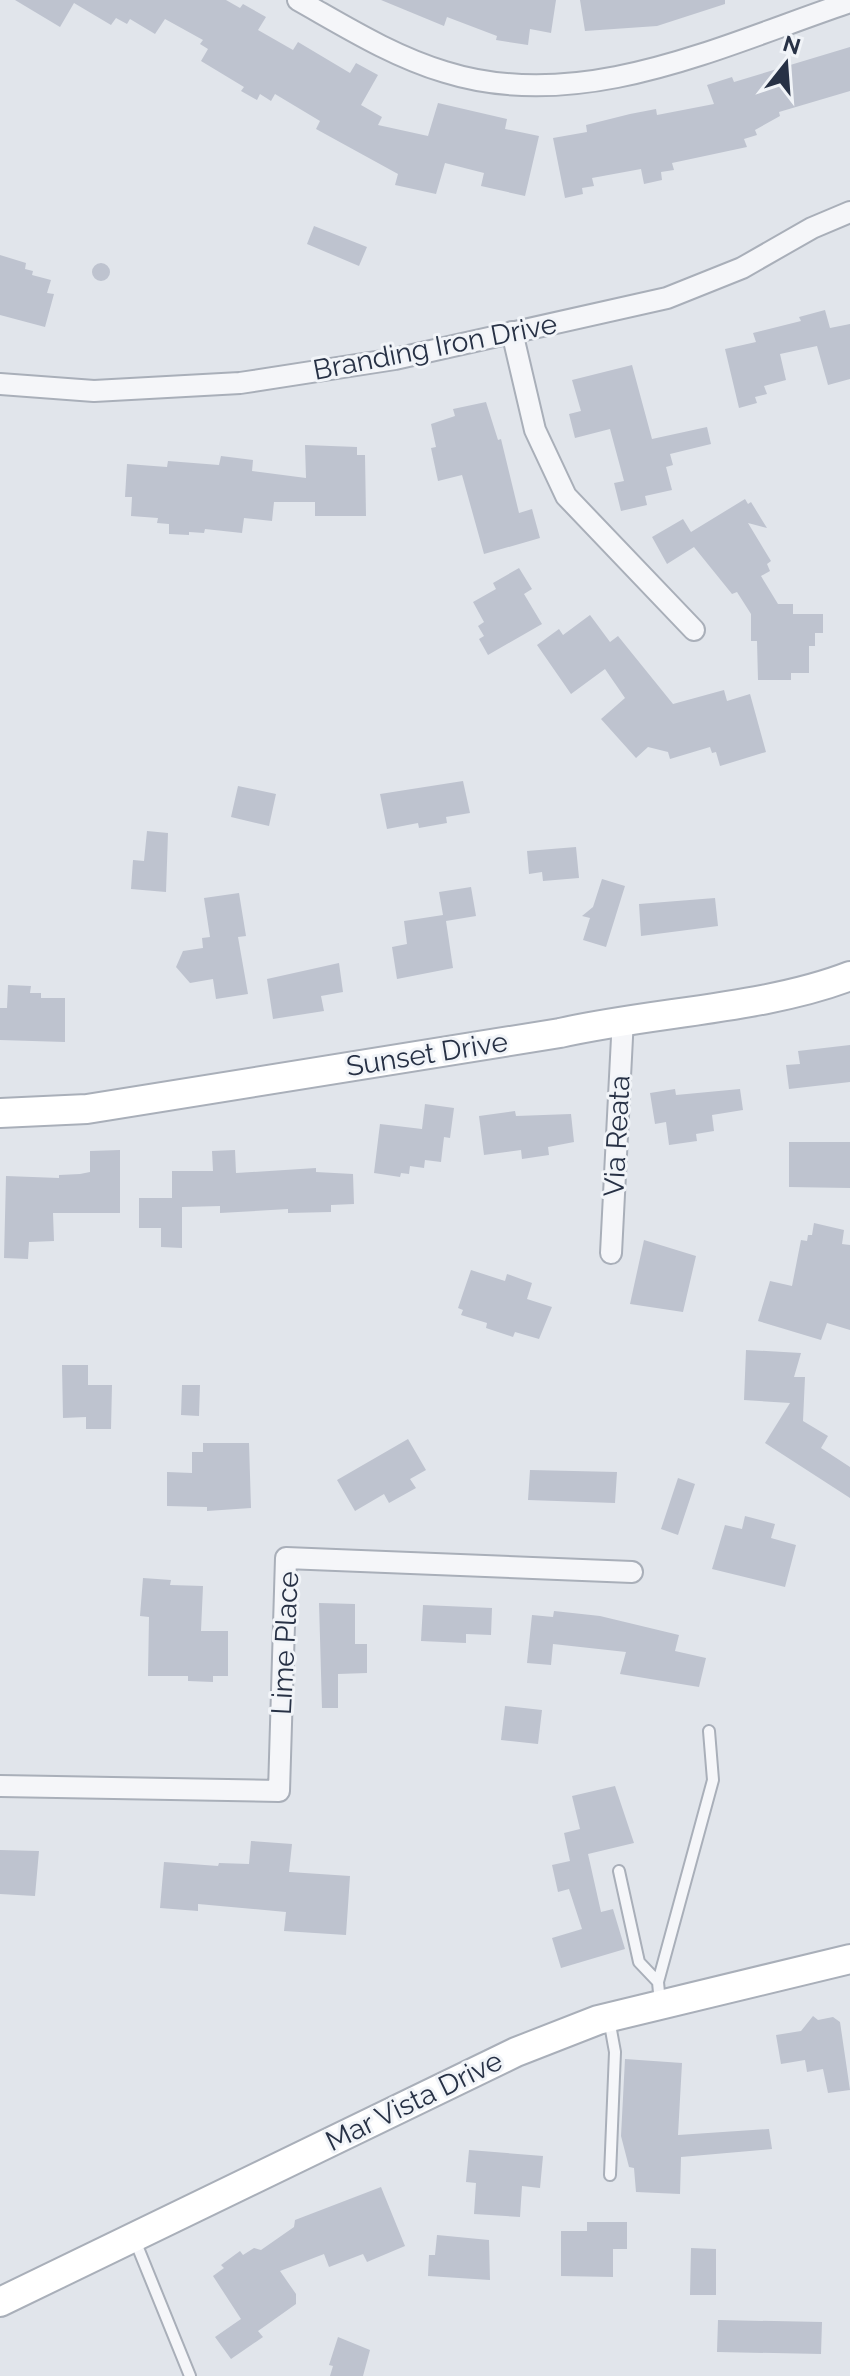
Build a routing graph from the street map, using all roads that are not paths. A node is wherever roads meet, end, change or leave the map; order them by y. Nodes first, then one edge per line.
1 (298, 0) edge
2 (850, 2) edge
3 (850, 212) edge
4 (512, 332) junction
5 (0, 384) edge
6 (694, 630) dead end
7 (850, 976) edge
8 (623, 1018) junction
9 (0, 1113) edge
10 (611, 1253) dead end
11 (632, 1572) dead end
12 (709, 1731) dead end
13 (0, 1786) edge
14 (619, 1871) dead end
15 (850, 1959) edge
16 (659, 1993) junction
17 (609, 2017) junction
18 (610, 2175) dead end
19 (133, 2236) junction
20 (0, 2302) edge
21 (190, 2376) edge

1 - 2 street
3 - 4 street, Branding Iron Drive
4 - 5 street, Branding Iron Drive
4 - 6 street
7 - 8 street, Sunset Drive
8 - 9 street, Sunset Drive
8 - 10 street, Via Reata
11 - 13 street, Lime Place
12 - 16 lane
14 - 16 lane
15 - 16 street, Mar Vista Drive
16 - 17 street, Mar Vista Drive
17 - 18 lane
17 - 19 street, Mar Vista Drive
19 - 20 street, Mar Vista Drive
19 - 21 lane

